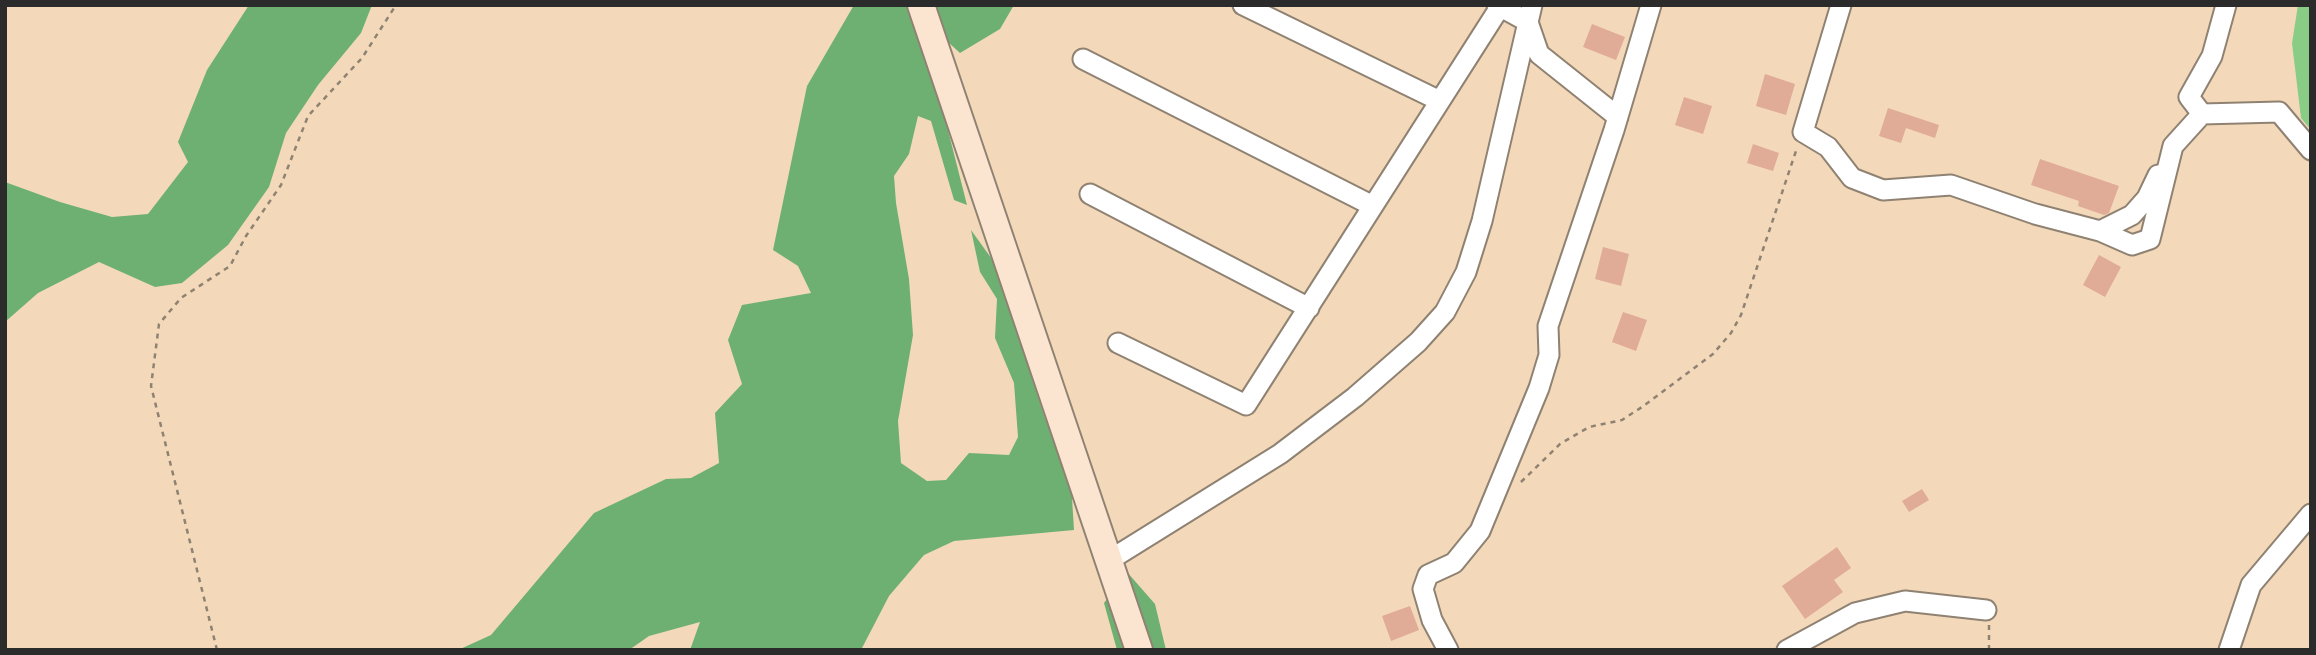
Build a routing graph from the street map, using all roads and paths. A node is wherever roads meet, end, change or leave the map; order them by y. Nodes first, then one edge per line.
1 (396, 5) edge
2 (920, 5) edge
3 (1242, 5) edge
4 (1651, 5) edge
5 (1840, 5) edge
6 (2226, 5) edge
7 (1498, 6) edge
8 (1530, 14) edge
9 (1083, 59) dead end
10 (1440, 101) junction
11 (2203, 114) junction
12 (1618, 117) junction
13 (1803, 132) junction
14 (2173, 146) junction
15 (2311, 150) edge
16 (1090, 194) dead end
17 (1373, 206) junction
18 (2099, 231) junction
19 (1309, 307) junction
20 (1118, 344) dead end
21 (1514, 488) dead end
22 (2311, 514) edge
23 (1108, 561) junction
24 (1986, 610) joint
25 (216, 650) edge
26 (1139, 650) edge
27 (1448, 650) edge
28 (1787, 650) edge
29 (1989, 650) edge
30 (2229, 650) edge

1 - 25 path
2 - 23 street
3 - 10 street
4 - 12 street
5 - 13 street
6 - 11 street
7 - 8 street
7 - 10 street
8 - 12 street
8 - 23 street
9 - 17 street
10 - 17 street
11 - 14 street
11 - 15 street
12 - 27 street
13 - 18 street
13 - 21 path
14 - 18 street
14 - 18 street
16 - 19 street
17 - 19 street
19 - 20 street
22 - 30 street
23 - 26 street
24 - 28 street
24 - 29 path

